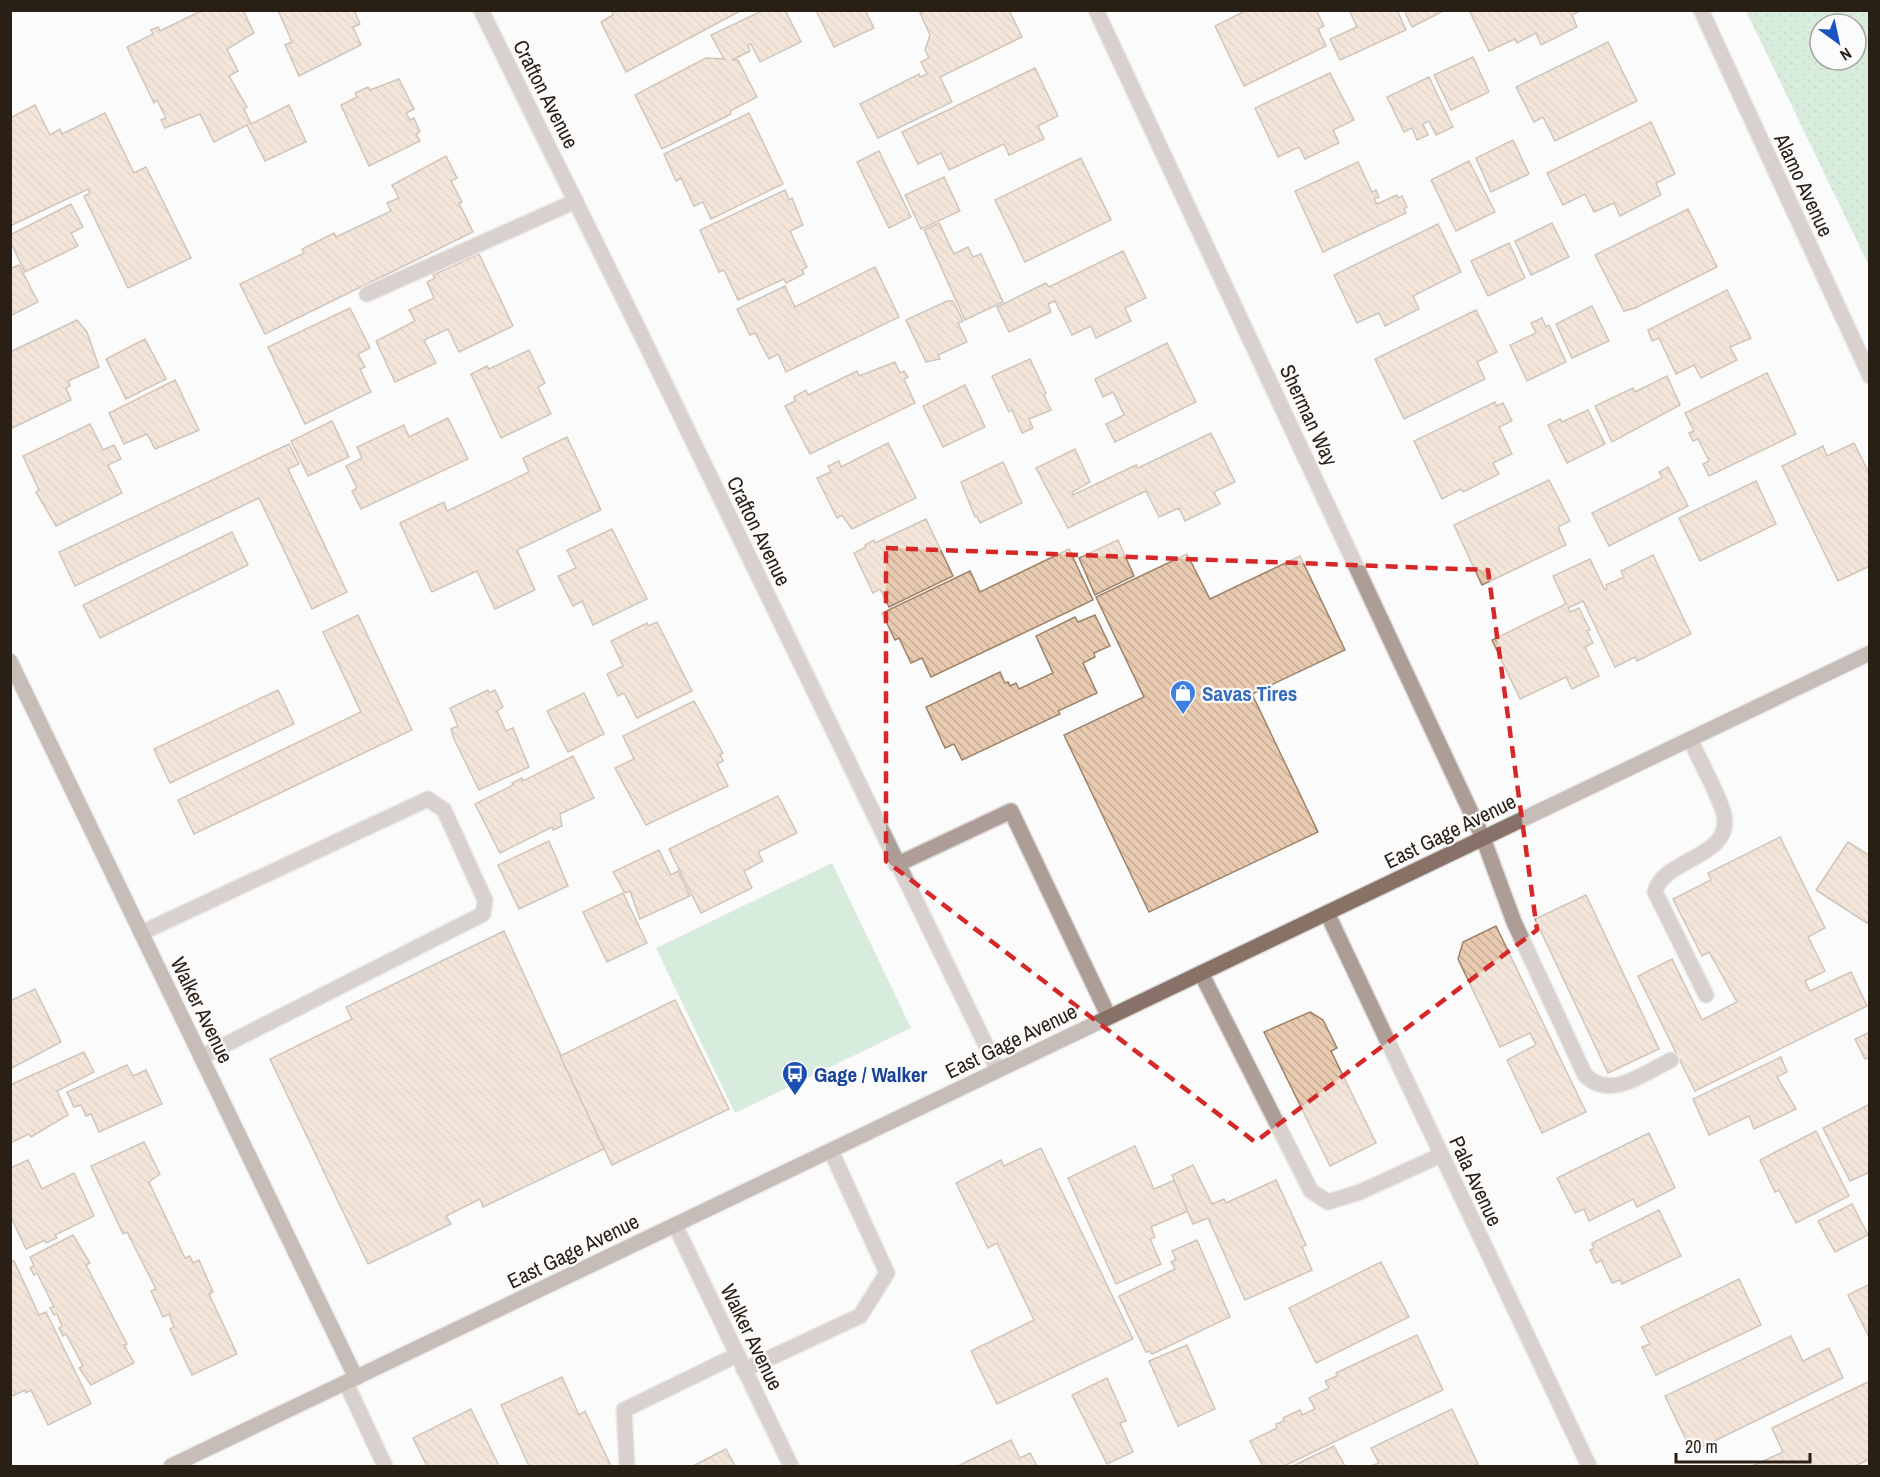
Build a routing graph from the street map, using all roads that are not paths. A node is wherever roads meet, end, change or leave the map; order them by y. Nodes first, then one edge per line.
1 (481, 10) edge
2 (1096, 10) edge
3 (1701, 10) edge
4 (576, 201) junction
5 (367, 294) dead end
6 (1869, 376) edge
7 (1869, 653) edge
8 (10, 661) edge
9 (1690, 739) junction
10 (1483, 838) junction
11 (896, 865) junction
12 (1327, 913) junction
13 (141, 933) junction
14 (1201, 973) junction
15 (1706, 995) dead end
16 (1109, 1017) junction
17 (201, 1057) junction
18 (1671, 1060) dead end
19 (998, 1070) junction
20 (831, 1151) junction
21 (1441, 1155) junction
22 (675, 1226) junction
23 (737, 1354) junction
24 (744, 1370) junction
25 (351, 1381) junction
26 (171, 1467) edge
27 (385, 1467) edge
28 (627, 1467) edge
29 (791, 1467) edge
30 (1589, 1467) edge

1 - 4 street, Crafton Avenue
2 - 10 street, Sherman Way
3 - 6 street, Alamo Avenue
4 - 5 street
4 - 11 street, Crafton Avenue
7 - 9 main road, East Gage Avenue
8 - 13 main road, Walker Avenue
9 - 10 main road, East Gage Avenue
9 - 15 street
10 - 12 main road, East Gage Avenue
10 - 18 street, Sherman Way
11 - 16 street
11 - 19 street, Crafton Avenue
12 - 14 main road, East Gage Avenue
12 - 21 street, Pala Avenue
13 - 17 main road, Walker Avenue
13 - 17 street
14 - 16 main road, East Gage Avenue
14 - 21 street
16 - 19 main road, East Gage Avenue
17 - 25 main road, Walker Avenue
19 - 20 main road, East Gage Avenue
20 - 22 main road, East Gage Avenue
20 - 24 street
21 - 30 street, Pala Avenue
22 - 23 street, Walker Avenue
22 - 25 main road, East Gage Avenue
23 - 24 street, Walker Avenue
23 - 28 street
24 - 29 street, Walker Avenue
25 - 26 main road, East Gage Avenue
25 - 27 street

